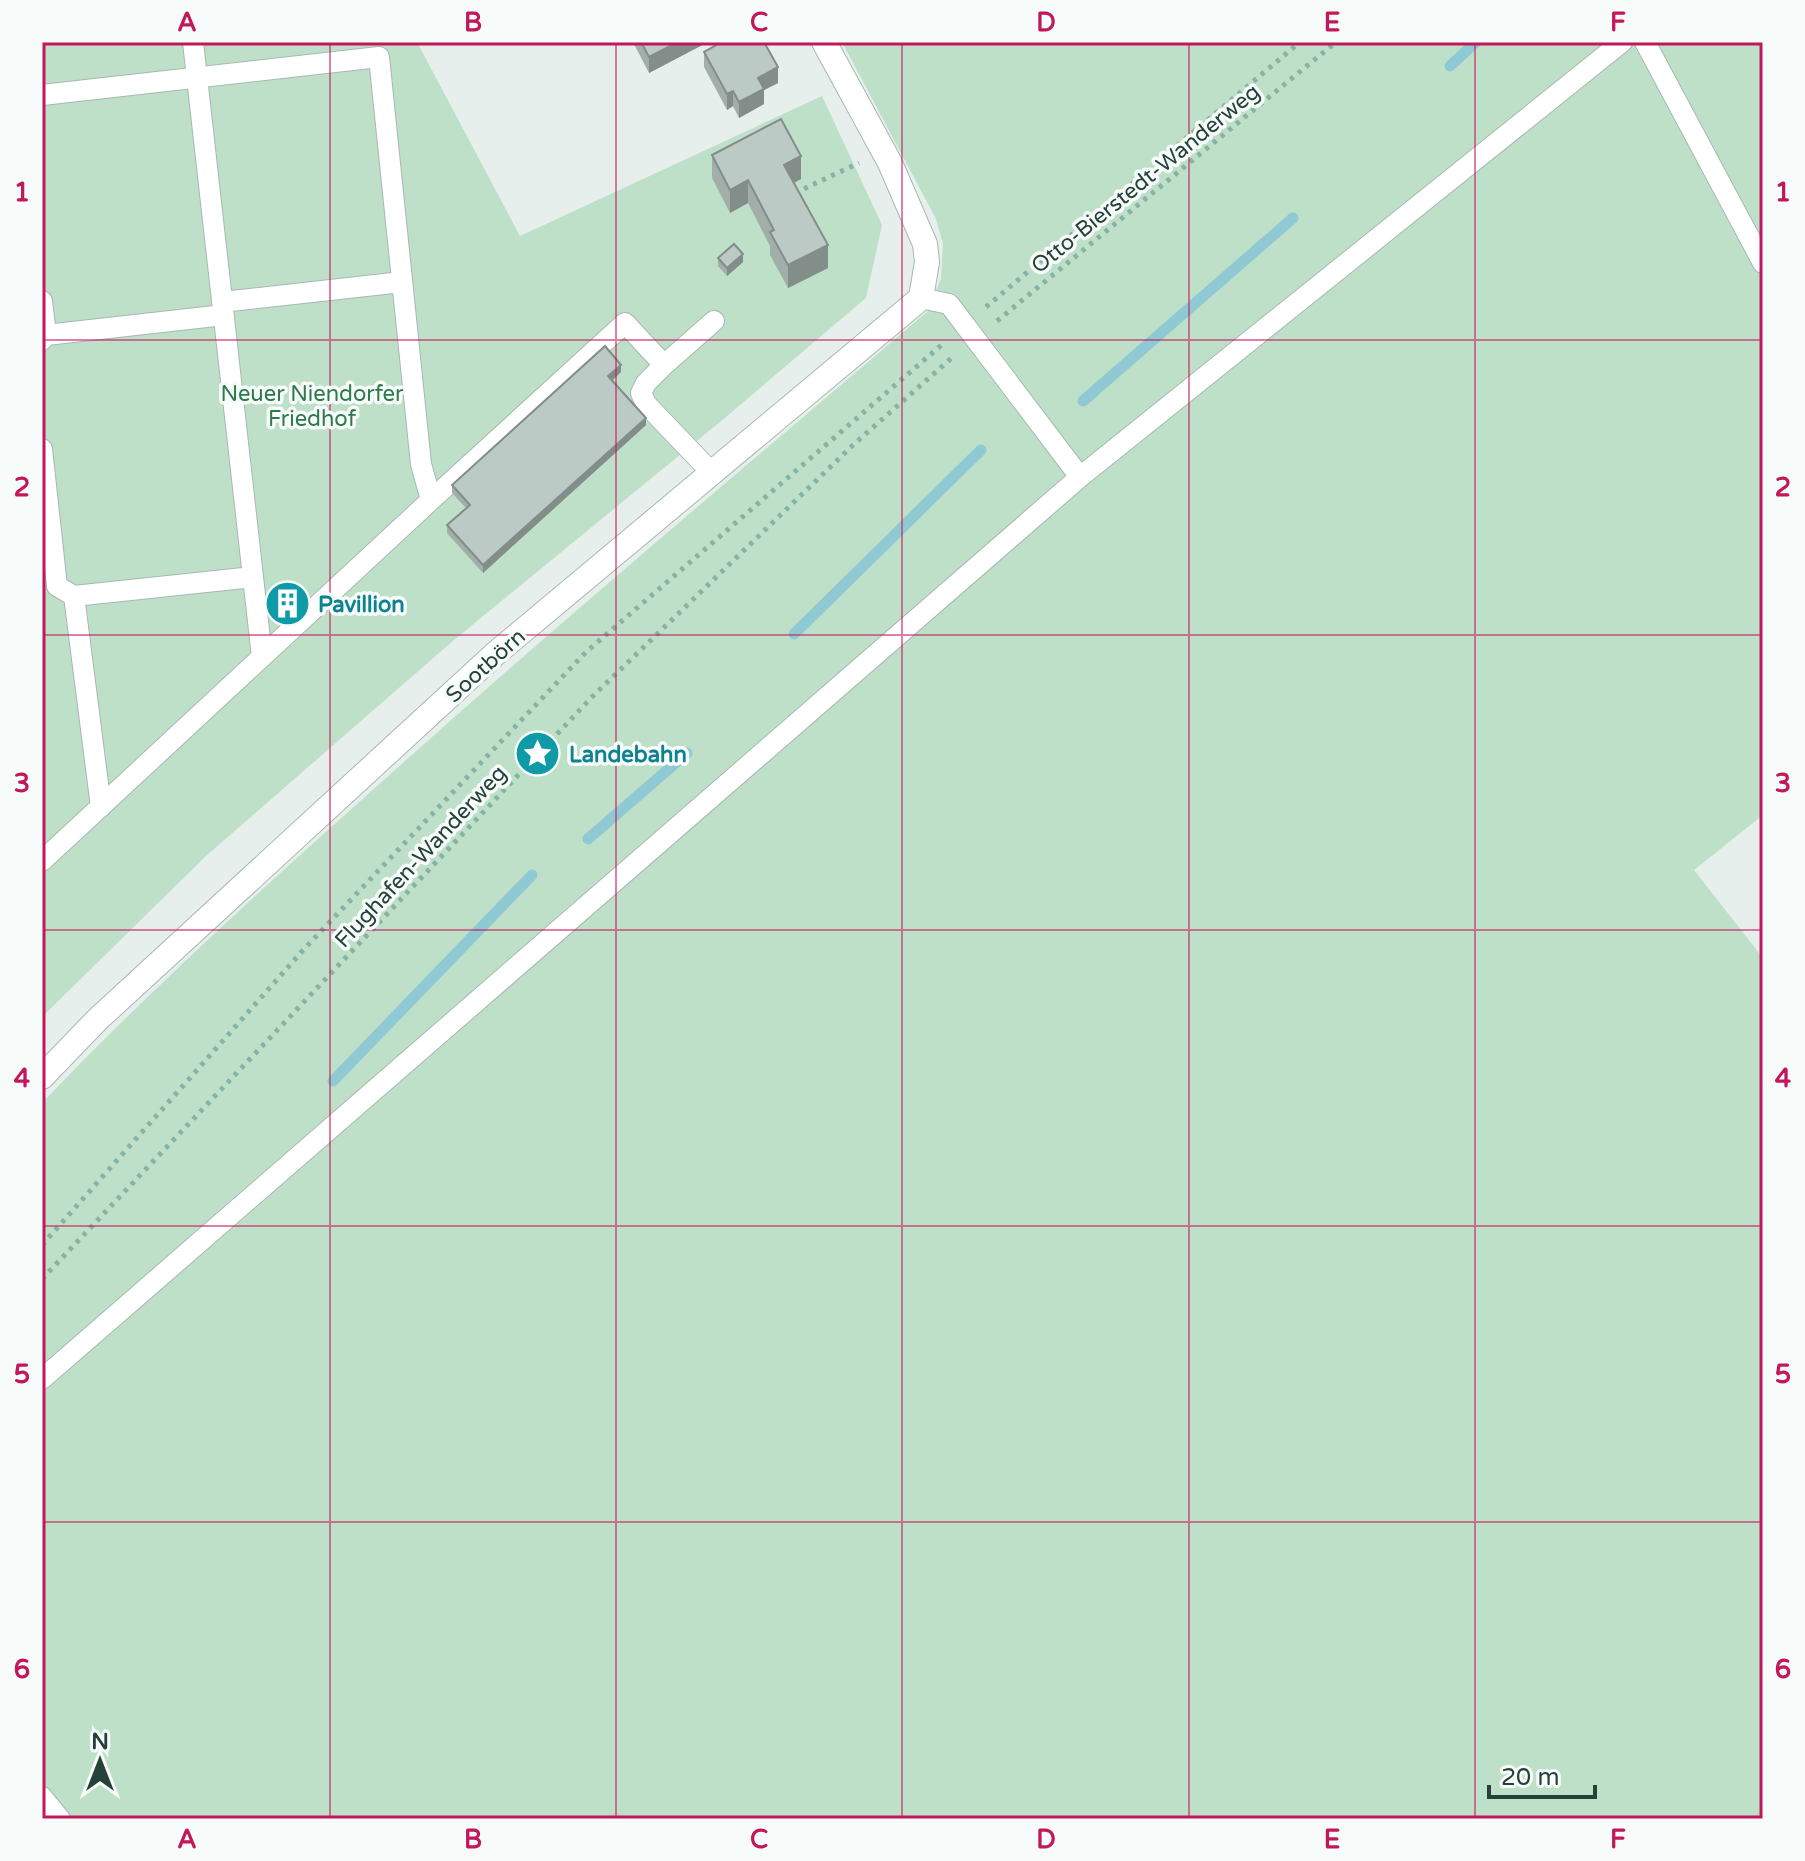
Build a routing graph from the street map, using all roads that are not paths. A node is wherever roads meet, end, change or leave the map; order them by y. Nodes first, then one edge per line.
1 (193, 42) edge
2 (824, 42) edge
3 (1622, 42) edge
4 (1645, 42) edge
5 (197, 77) junction
6 (42, 95) edge
7 (1763, 263) edge
8 (402, 282) junction
9 (921, 298) junction
10 (42, 301) edge
11 (223, 309) junction
12 (714, 321) dead end
13 (44, 337) edge
14 (664, 365) junction
15 (42, 449) edge
16 (712, 473) junction
17 (1080, 477) junction
18 (431, 500) junction
19 (253, 577) junction
20 (58, 590) edge
21 (262, 657) junction
22 (101, 807) junction
23 (42, 861) edge
24 (42, 1077) edge
25 (42, 1379) edge
26 (42, 1797) edge
27 (60, 1819) edge

1 - 5 lane
2 - 9 street
3 - 17 lane
4 - 7 lane
5 - 6 lane
5 - 8 lane
5 - 11 lane
8 - 11 lane
8 - 18 lane
9 - 16 street, Sootbörn
9 - 17 lane
10 - 13 lane
11 - 13 lane
11 - 19 lane
12 - 14 lane
14 - 16 lane
14 - 18 lane
15 - 20 lane
16 - 24 street, Sootbörn
17 - 25 lane
18 - 21 lane
19 - 20 lane
19 - 21 lane
20 - 22 lane
21 - 22 lane
22 - 23 lane
26 - 27 lane

